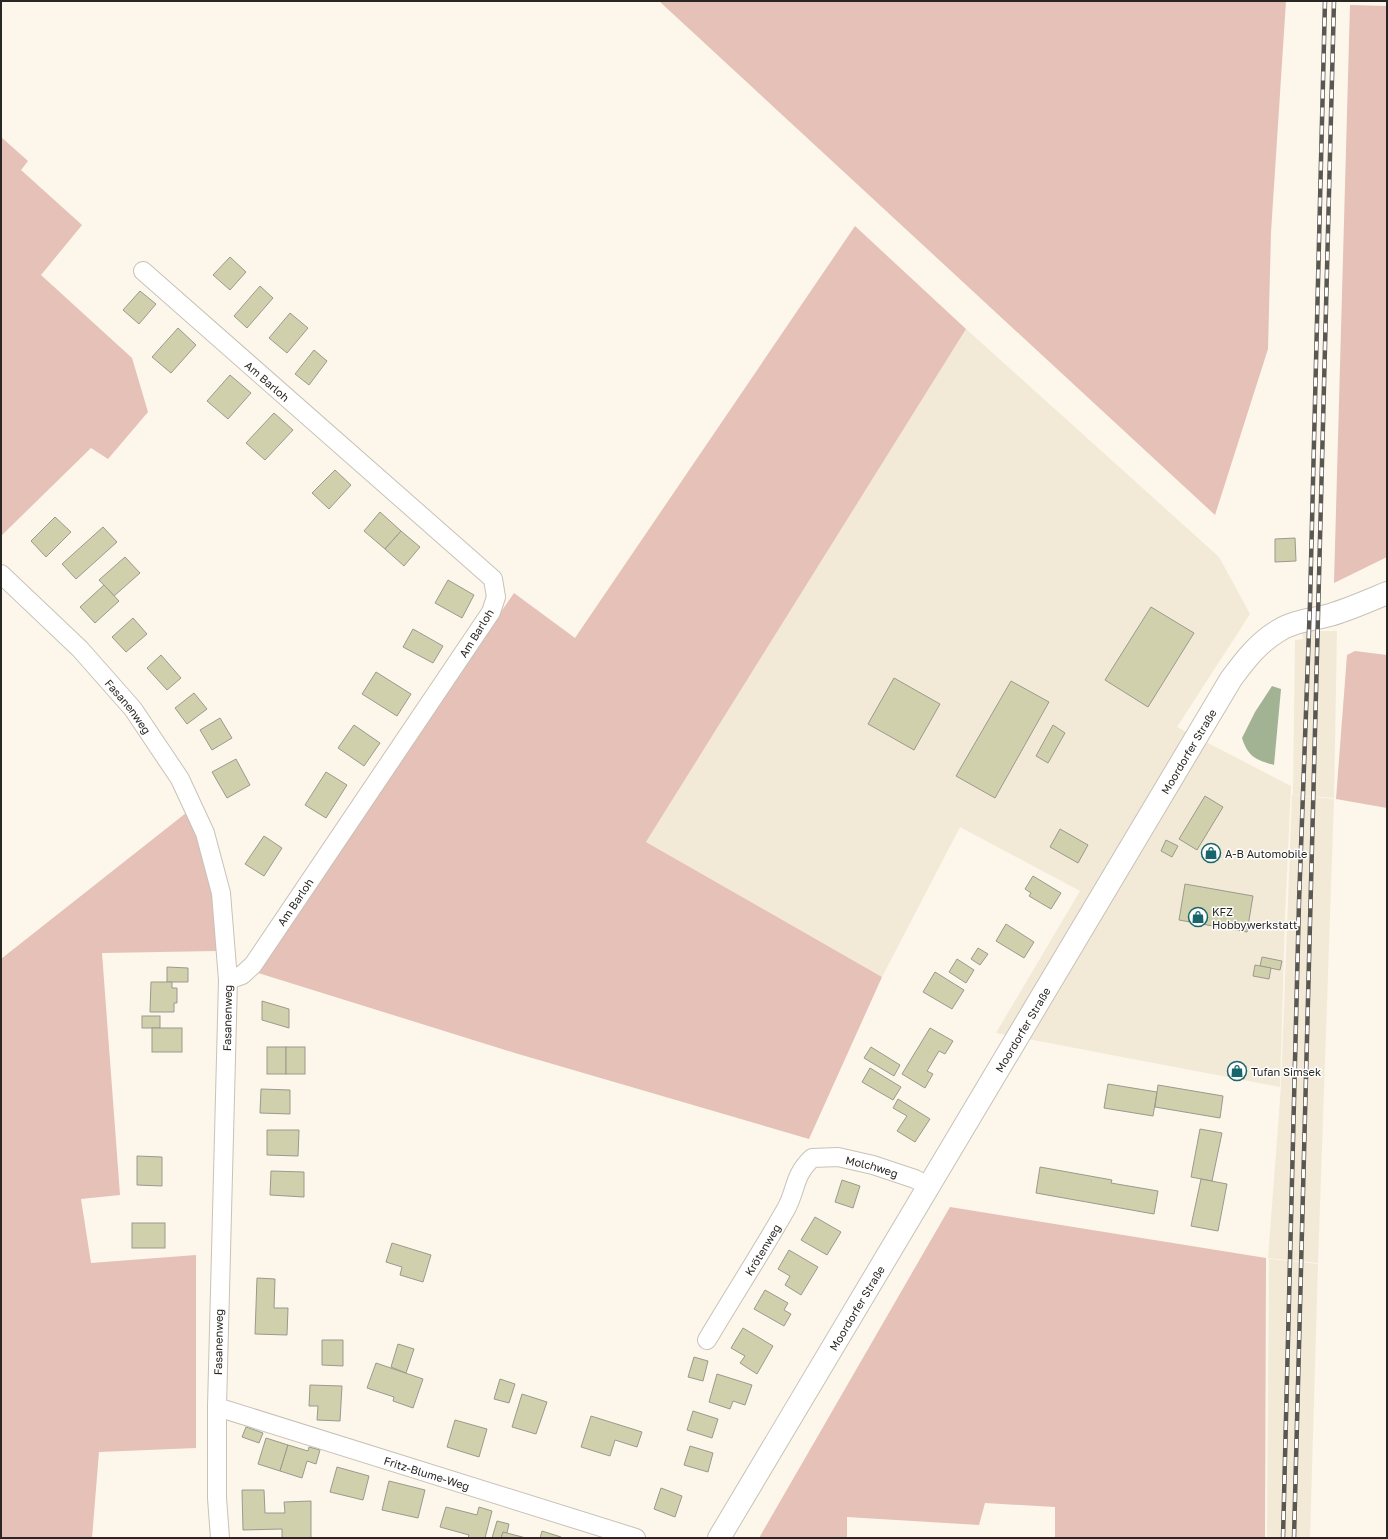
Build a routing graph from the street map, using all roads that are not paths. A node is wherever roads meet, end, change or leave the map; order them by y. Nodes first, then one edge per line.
1 (142, 271) dead end
2 (1, 574) edge
3 (1387, 593) edge
4 (228, 980) junction
5 (812, 1158) joint
6 (928, 1186) junction
7 (707, 1340) dead end
8 (217, 1407) junction
9 (220, 1538) edge
10 (636, 1538) edge
11 (719, 1538) edge

1 - 4 street, Am Barloh
2 - 4 street, Fasanenweg
3 - 6 main road, Moordorfer Straße
4 - 8 street, Fasanenweg
5 - 6 street, Molchweg
5 - 7 street, Krötenweg
6 - 11 main road, Moordorfer Straße
8 - 9 street, Fasanenweg
8 - 10 street, Fritz-Blume-Weg

